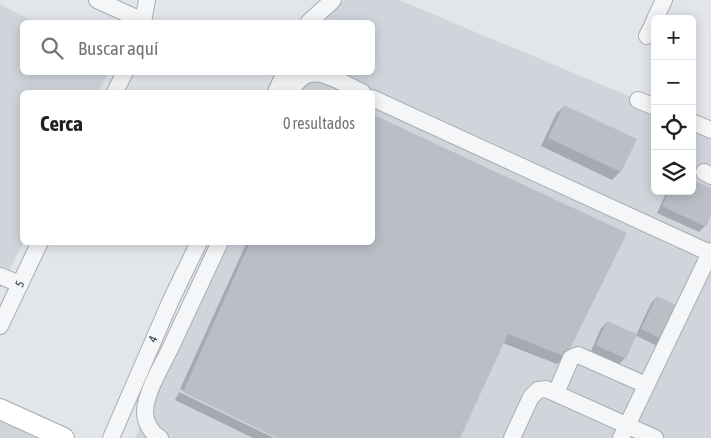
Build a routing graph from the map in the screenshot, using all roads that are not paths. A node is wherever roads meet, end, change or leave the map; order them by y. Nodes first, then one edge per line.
1 (97, 0) edge
2 (147, 0) edge
3 (333, 0) edge
4 (664, 0) edge
5 (657, 15) edge
6 (139, 20) edge
7 (143, 20) edge
8 (312, 20) edge
9 (651, 29) edge
10 (648, 36) dead end
11 (124, 75) edge
12 (284, 75) edge
13 (303, 75) edge
14 (323, 75) edge
15 (116, 90) edge
16 (277, 90) edge
17 (291, 90) edge
18 (357, 90) edge
19 (375, 99) edge
20 (638, 100) dead end
21 (651, 105) edge
22 (696, 124) edge
23 (711, 130) edge
24 (39, 245) edge
25 (198, 245) edge
26 (219, 245) edge
27 (710, 252) edge
28 (0, 276) edge
29 (20, 284) junction
30 (0, 326) edge
31 (646, 385) junction
32 (556, 393) junction
33 (0, 408) edge
34 (624, 432) edge
35 (64, 438) edge
36 (111, 438) edge
37 (160, 438) edge
38 (512, 438) edge
39 (655, 438) edge

1 - 6 street
2 - 7 street
3 - 8 street
4 - 5 street
9 - 10 street
11 - 15 street
12 - 16 street
13 - 17 street
14 - 18 street
19 - 27 street
20 - 21 street
22 - 23 street
24 - 29 street, 5
25 - 36 street, 4
26 - 37 street
27 - 31 street
28 - 29 street
29 - 30 street, 5
31 - 32 street
31 - 34 street
32 - 34 street
32 - 38 street
33 - 35 main road
34 - 39 street

